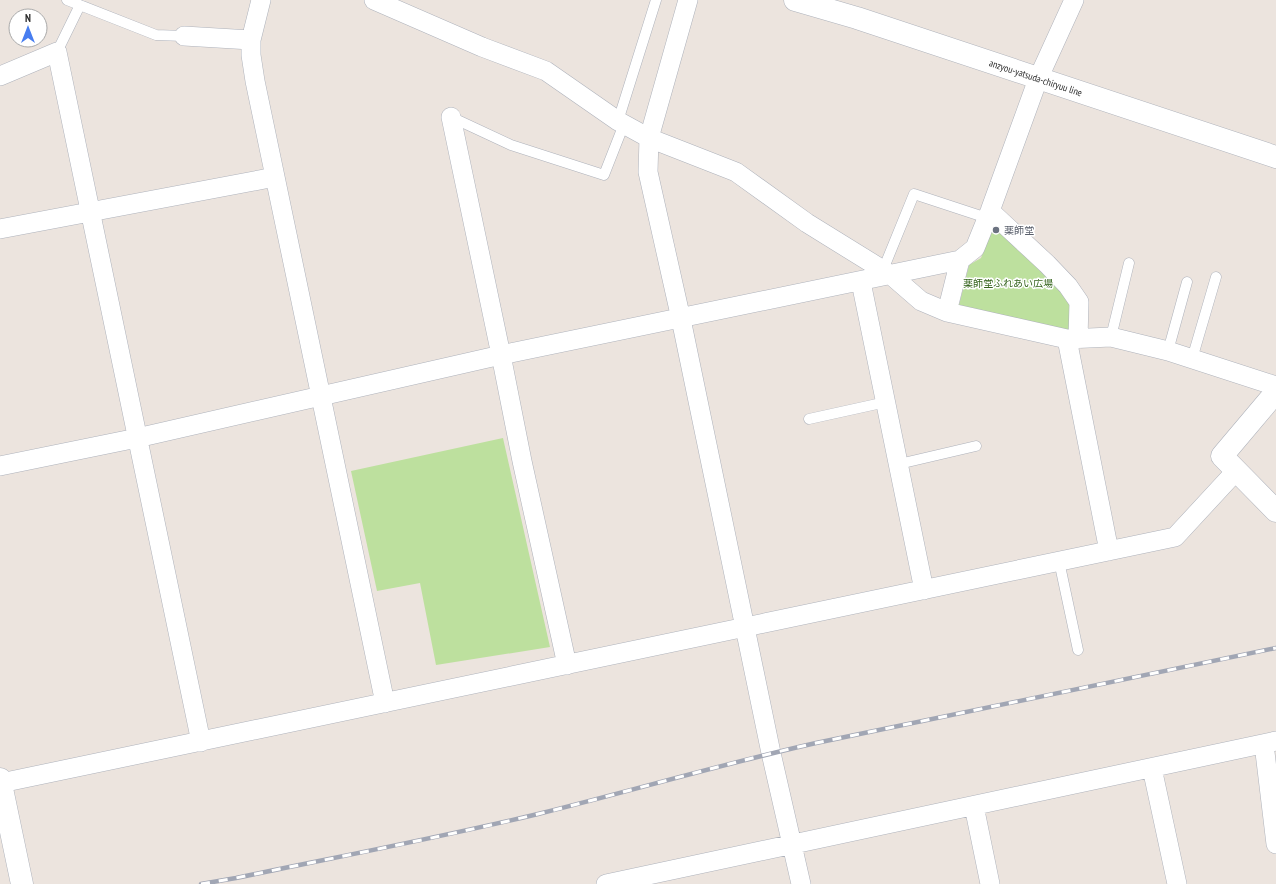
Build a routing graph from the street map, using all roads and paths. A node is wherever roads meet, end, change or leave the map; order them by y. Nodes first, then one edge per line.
1 (68, 0) edge
2 (261, 0) edge
3 (374, 0) edge
4 (656, 0) edge
5 (688, 0) edge
6 (795, 0) edge
7 (1074, 0) edge
8 (80, 5) junction
9 (184, 36) joint
10 (251, 40) junction
11 (57, 52) junction
12 (0, 76) edge
13 (1038, 79) junction
14 (451, 117) joint
15 (621, 123) junction
16 (649, 138) junction
17 (1276, 157) edge
18 (275, 177) junction
19 (91, 211) junction
20 (989, 215) junction
21 (0, 229) edge
22 (960, 260) junction
23 (1129, 263) dead end
24 (887, 273) junction
25 (1216, 277) dead end
26 (861, 282) junction
27 (1187, 282) dead end
28 (947, 312) junction
29 (681, 319) junction
30 (1111, 337) junction
31 (1072, 339) junction
32 (1168, 351) junction
33 (501, 355) junction
34 (1192, 359) junction
35 (1276, 386) edge
36 (1276, 392) edge
37 (321, 396) junction
38 (886, 402) junction
39 (809, 419) dead end
40 (137, 438) junction
41 (976, 446) dead end
42 (899, 464) junction
43 (0, 466) edge
44 (1236, 471) junction
45 (1276, 512) edge
46 (1109, 551) junction
47 (1059, 561) junction
48 (924, 590) junction
49 (746, 627) junction
50 (1078, 650) dead end
51 (567, 665) junction
52 (385, 703) junction
53 (201, 742) junction
54 (1270, 742) edge
55 (1152, 768) junction
56 (0, 781) edge
57 (974, 806) junction
58 (793, 844) junction
59 (1276, 844) edge
60 (22, 884) edge
61 (610, 884) edge
62 (801, 884) edge
63 (990, 884) edge
64 (1177, 884) edge

1 - 8 lane
2 - 10 street
3 - 15 street
4 - 15 lane
5 - 16 street
6 - 13 main road, anzyou-yatsuda-chiryuu line
7 - 13 street
8 - 9 lane
8 - 11 lane
9 - 10 street
10 - 18 street
11 - 12 street
11 - 19 street
13 - 17 main road, anzyou-yatsuda-chiryuu line
13 - 20 street
14 - 15 lane
14 - 33 street
15 - 16 street
16 - 24 street
16 - 29 street
18 - 19 street
18 - 37 street
19 - 21 street
19 - 40 street
20 - 22 street
20 - 24 lane
20 - 31 street
22 - 24 street
22 - 28 street
23 - 30 lane
24 - 26 street
24 - 28 street
25 - 34 lane
26 - 29 street
26 - 38 street
27 - 32 lane
28 - 31 street
29 - 33 street
29 - 49 street
30 - 31 street
30 - 32 street
31 - 46 street
32 - 34 street
33 - 37 street
33 - 51 street
34 - 35 street
36 - 44 main road
37 - 40 street
37 - 52 street
38 - 39 lane
38 - 42 street
40 - 43 street
40 - 53 street
41 - 42 lane
42 - 48 street
44 - 45 main road
44 - 46 street
46 - 47 street
47 - 48 street
47 - 50 lane
48 - 49 street
49 - 51 street
49 - 58 street
51 - 52 street
52 - 53 street
53 - 56 street
54 - 55 street
54 - 59 street
55 - 57 street
55 - 64 street
56 - 60 main road
57 - 58 street
57 - 63 street
58 - 61 street
58 - 62 street

